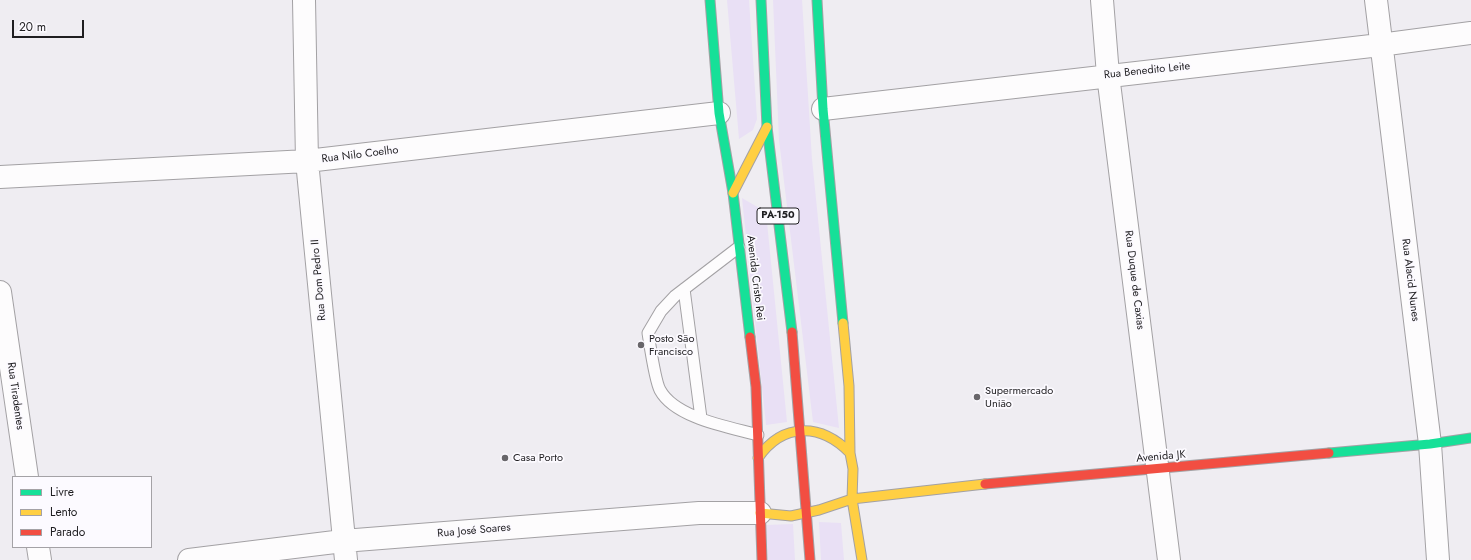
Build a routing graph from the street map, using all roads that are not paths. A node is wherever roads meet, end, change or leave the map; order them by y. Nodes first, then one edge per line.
1 (304, 0) edge
2 (710, 0) edge
3 (761, 0) edge
4 (817, 0) edge
5 (1102, 0) edge
6 (1376, 0) edge
7 (1471, 33) edge
8 (1380, 45) junction
9 (1108, 75) junction
10 (823, 110) junction
11 (719, 113) junction
12 (767, 127) junction
13 (308, 161) junction
14 (0, 177) edge
15 (733, 193) junction
16 (739, 247) junction
17 (684, 289) junction
18 (0, 292) edge
19 (701, 418) junction
20 (800, 431) junction
21 (758, 435) junction
22 (1471, 438) edge
23 (1430, 444) junction
24 (850, 453) junction
25 (758, 458) junction
26 (1158, 469) junction
27 (27, 476) edge
28 (852, 499) junction
29 (760, 513) junction
30 (808, 513) junction
31 (38, 548) edge
32 (344, 551) edge
33 (40, 560) edge
34 (189, 560) edge
35 (762, 560) edge
36 (810, 560) edge
37 (862, 560) edge
38 (1169, 560) edge
39 (1438, 560) edge

1 - 13 street, Rua Dom Pedro II
2 - 11 main road, Avenida Cristo Rei
3 - 12 main road, PA-150
4 - 10 main road
5 - 9 street, Rua Duque de Caxias
6 - 8 street, Rua Alacid Nunes
7 - 8 street, Rua Benedito Leite
8 - 9 street, Rua Benedito Leite
8 - 23 street, Rua Alacid Nunes
9 - 10 street, Rua Benedito Leite
9 - 26 street, Rua Duque de Caxias
10 - 24 main road
11 - 13 street, Rua Nilo Coelho
11 - 15 main road, Avenida Cristo Rei
12 - 15 main road
12 - 20 main road, PA-150
13 - 14 street, Rua Nilo Coelho
13 - 32 street, Rua Dom Pedro II
15 - 16 main road, Avenida Cristo Rei
16 - 17 lane
16 - 21 main road, Avenida Cristo Rei
17 - 19 lane
17 - 19 lane
18 - 27 street, Rua Tiradentes
19 - 21 lane
20 - 24 main road
20 - 25 main road
20 - 30 main road, PA-150
21 - 25 main road, Avenida Cristo Rei
22 - 23 main road, Avenida JK
23 - 26 main road, Avenida JK
23 - 39 street, Rua Alacid Nunes
24 - 28 main road
25 - 29 main road, Avenida Cristo Rei
26 - 28 main road, Avenida JK
26 - 38 street, Rua Duque de Caxias
28 - 30 main road, Avenida JK
28 - 37 main road
29 - 30 main road, Avenida JK
29 - 32 street, Rua José Soares
29 - 35 main road, Avenida Cristo Rei
30 - 36 main road, PA-150
31 - 33 street
32 - 34 street, Rua José Soares

